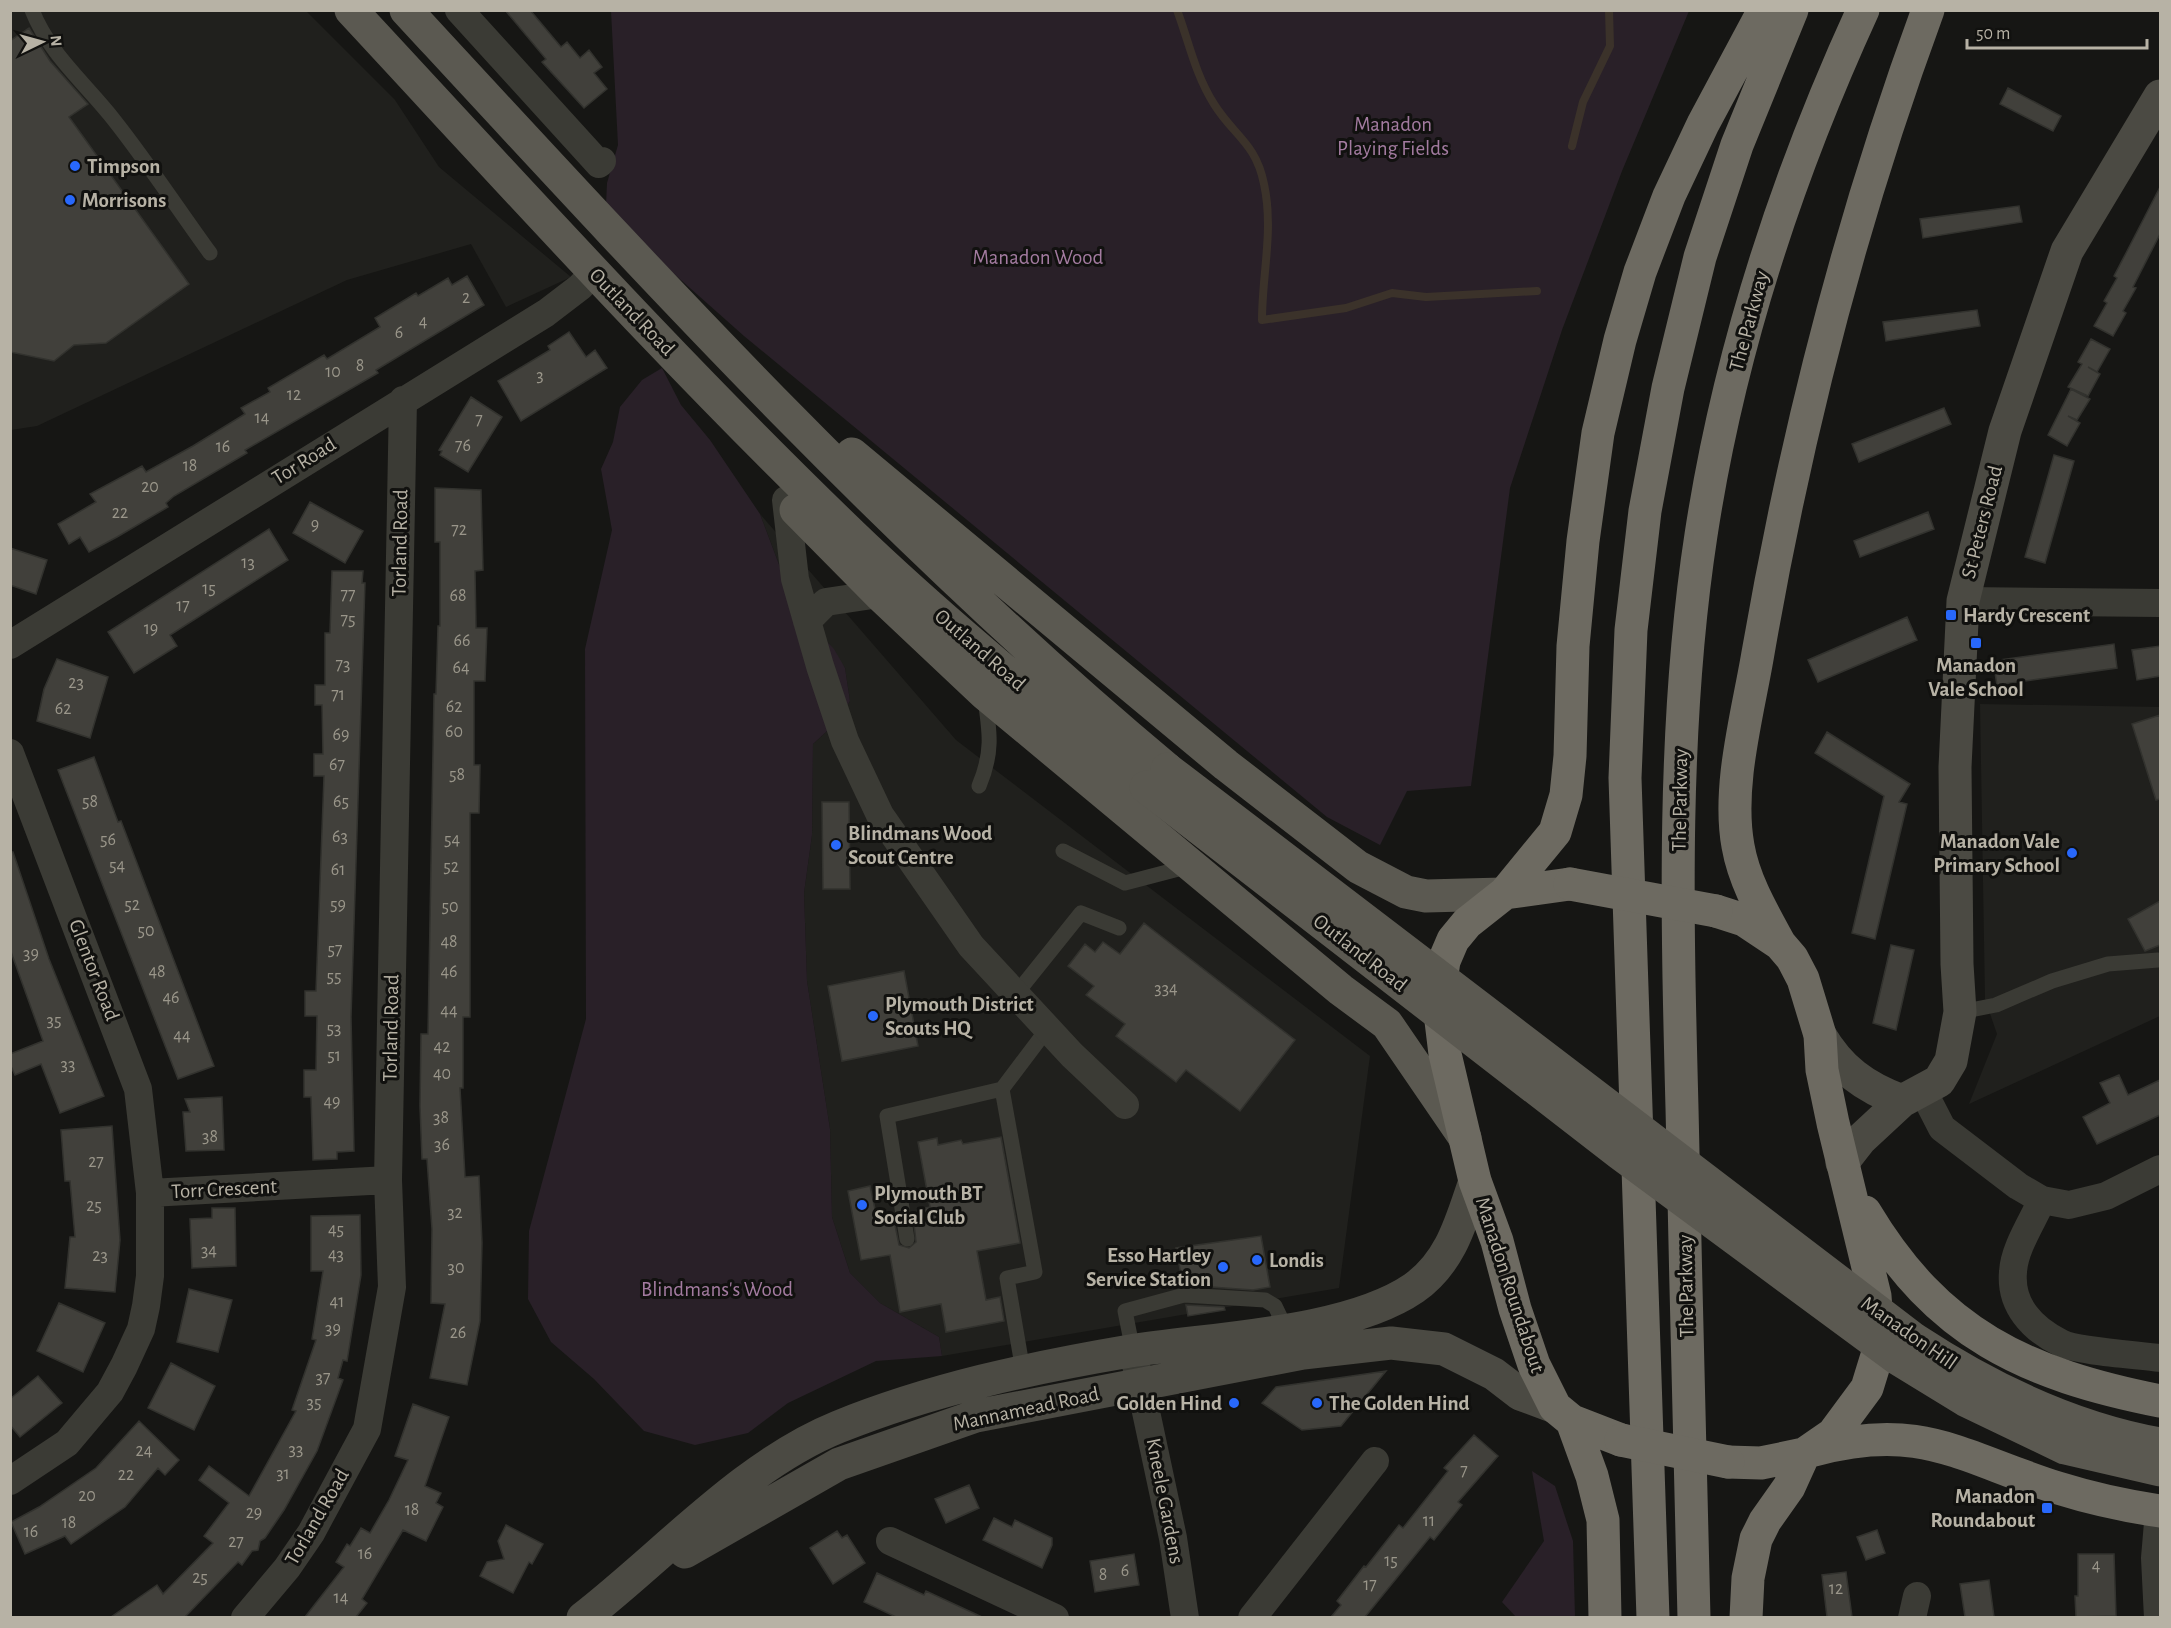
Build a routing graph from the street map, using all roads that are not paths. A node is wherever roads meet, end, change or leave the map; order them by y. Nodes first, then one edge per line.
1 (32, 10) edge
2 (351, 10) edge
3 (406, 10) edge
4 (459, 10) edge
5 (1764, 10) edge
6 (1792, 10) edge
7 (1863, 10) edge
8 (1928, 10) edge
9 (2160, 96) edge
10 (602, 161) dead end
11 (210, 253) dead end
12 (594, 272) junction
13 (716, 342) junction
14 (700, 384) junction
15 (402, 400) junction
16 (786, 500) junction
17 (879, 594) junction
18 (1963, 601) junction
19 (2160, 603) edge
20 (807, 621) junction
21 (10, 645) edge
22 (984, 693) junction
23 (10, 753) edge
24 (1156, 778) junction
25 (979, 786) dead end
26 (1063, 851) dead end
27 (1193, 865) junction
28 (1504, 894) junction
29 (1119, 928) dead end
30 (1780, 944) junction
31 (2158, 960) dead end
32 (1016, 994) junction
33 (1960, 1012) junction
34 (1048, 1028) junction
35 (1820, 1035) junction
36 (1002, 1089) junction
37 (1912, 1096) junction
38 (1125, 1105) dead end
39 (1465, 1138) junction
40 (1689, 1166) joint
41 (2160, 1169) edge
42 (1845, 1174) junction
43 (388, 1180) junction
44 (1475, 1181) junction
45 (150, 1193) junction
46 (2042, 1200) junction
47 (1688, 1203) joint
48 (907, 1239) dead end
49 (1286, 1329) junction
50 (1133, 1351) junction
51 (2160, 1358) edge
52 (1021, 1363) junction
53 (1142, 1385) junction
54 (2160, 1401) edge
55 (1563, 1414) junction
56 (2160, 1444) edge
57 (1805, 1453) junction
58 (1375, 1461) dead end
59 (2160, 1470) edge
60 (10, 1481) edge
61 (2160, 1511) edge
62 (890, 1541) dead end
63 (623, 1587) junction
64 (245, 1617) edge
65 (583, 1617) edge
66 (1055, 1617) edge
67 (1185, 1617) edge
68 (1252, 1617) edge
69 (1605, 1617) edge
70 (1653, 1617) edge
71 (1695, 1617) edge
72 (1746, 1617) edge
73 (2158, 1617) edge

1 - 11 lane
2 - 12 main road, Outland Road
3 - 13 main road, Outland Road
4 - 10 street
5 - 28 highway, Manadon Roundabout
6 - 70 highway, The Parkway
7 - 71 highway, The Parkway
8 - 30 highway
9 - 18 main road, St Peters Road
12 - 14 main road, Outland Road
12 - 15 street, Tor Road
13 - 24 main road, Outland Road
13 - 28 main road
14 - 16 main road
14 - 24 main road, Outland Road
15 - 21 street, Tor Road
15 - 43 street, Torland Road
16 - 17 main road
16 - 20 street
17 - 20 street
17 - 22 main road
18 - 19 street
18 - 33 main road, St Peters Road
20 - 32 street
22 - 25 lane
22 - 27 main road
23 - 45 street, Glentor Road
24 - 40 main road, Outland Road, bridge
24 - 47 main road, Outland Road, bridge
26 - 27 lane
27 - 39 main road
28 - 30 highway, bridge
28 - 39 highway, Manadon Roundabout
29 - 32 lane
30 - 35 highway
31 - 33 lane
32 - 34 street
33 - 37 main road, St Peters Road
34 - 36 lane
34 - 38 street
35 - 37 main road
35 - 42 highway
36 - 48 lane
36 - 52 lane
37 - 42 main road, St Peters Road
37 - 46 street
39 - 44 highway, Manadon Roundabout
40 - 56 main road, Manadon Hill, bridge
41 - 46 street
42 - 54 highway
42 - 57 highway
43 - 45 street, Torr Crescent
43 - 64 street, Torland Road
44 - 49 main road, Mannamead Road
44 - 55 highway, Manadon Roundabout
45 - 60 street, Torr Crescent
46 - 51 street
47 - 59 main road, Manadon Hill, bridge
49 - 50 main road, Mannamead Road
49 - 50 lane
50 - 52 main road, Mannamead Road
50 - 53 street, Kneele Gardens
52 - 63 main road, Mannamead Road
53 - 55 main road, Mannamead Road
53 - 63 main road, Mannamead Road
53 - 67 street, Kneele Gardens
55 - 57 highway, bridge
55 - 69 highway, Manadon Roundabout
57 - 61 highway
57 - 72 highway
58 - 68 street
61 - 73 street
62 - 66 street
63 - 65 main road, Mannamead Road

